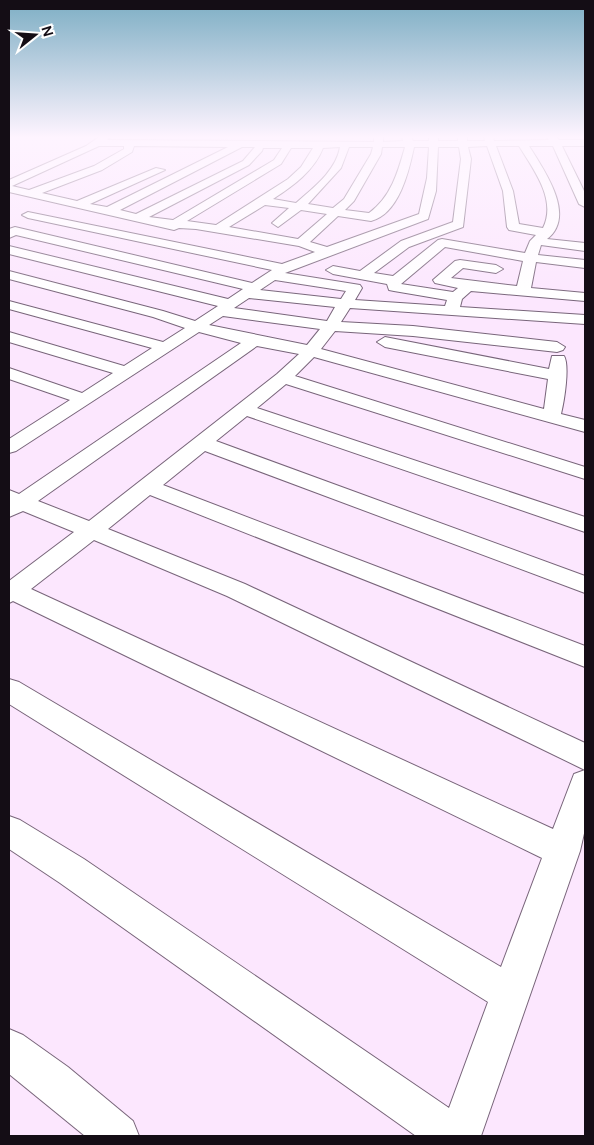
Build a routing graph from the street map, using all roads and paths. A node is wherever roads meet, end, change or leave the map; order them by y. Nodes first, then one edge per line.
1 (14, 190) edge
2 (43, 190) edge
3 (112, 190) edge
4 (152, 190) edge
5 (192, 190) edge
6 (230, 190) edge
7 (278, 190) edge
8 (315, 190) edge
9 (354, 190) edge
10 (394, 190) edge
11 (430, 190) edge
12 (463, 190) edge
13 (508, 190) edge
14 (548, 190) edge
15 (578, 190) edge
16 (32, 195) junction
17 (65, 197) junction
18 (262, 202) junction
19 (18, 203) dead end
20 (585, 204) edge
21 (77, 206) junction
22 (298, 207) junction
23 (381, 211) junction
24 (107, 212) junction
25 (336, 213) junction
26 (28, 214) junction
27 (236, 216) junction
28 (423, 217) junction
29 (137, 218) junction
30 (253, 219) dead end
31 (174, 224) junction
32 (459, 224) junction
33 (10, 229) edge
34 (217, 229) junction
35 (317, 229) junction
36 (553, 231) junction
37 (422, 239) junction
38 (536, 241) junction
39 (155, 242) junction
40 (301, 243) junction
41 (442, 243) junction
42 (585, 247) edge
43 (9, 250) edge
44 (329, 250) junction
45 (530, 258) junction
46 (380, 262) junction
47 (585, 264) edge
48 (282, 269) junction
49 (526, 273) junction
50 (363, 274) junction
51 (9, 275) edge
52 (542, 275) dead end
53 (396, 281) junction
54 (468, 286) junction
55 (249, 290) junction
56 (523, 292) junction
57 (585, 297) edge
58 (345, 303) junction
59 (453, 304) junction
60 (9, 305) edge
61 (225, 307) junction
62 (556, 318) junction
63 (585, 320) edge
64 (197, 327) junction
65 (339, 327) junction
66 (9, 338) edge
67 (254, 341) junction
68 (557, 346) junction
69 (166, 347) junction
70 (312, 351) junction
71 (126, 372) junction
72 (9, 373) edge
73 (558, 376) junction
74 (283, 378) junction
75 (84, 399) junction
76 (243, 409) junction
77 (551, 415) junction
78 (9, 424) edge
79 (585, 426) edge
80 (32, 432) junction
81 (203, 443) junction
82 (9, 447) edge
83 (585, 473) edge
84 (148, 487) junction
85 (13, 504) edge
86 (585, 525) edge
87 (88, 531) junction
88 (585, 585) edge
89 (11, 592) edge
90 (585, 657) edge
91 (9, 690) edge
92 (585, 757) edge
93 (585, 784) edge
94 (9, 831) edge
95 (563, 850) junction
96 (509, 993) junction
97 (9, 1049) edge
98 (118, 1136) edge
99 (452, 1136) edge
100 (460, 1136) edge

1 - 16 street
2 - 16 street
3 - 21 street
4 - 24 street
5 - 29 street
6 - 31 street
7 - 18 street
8 - 22 street
9 - 25 street
10 - 23 street
11 - 28 street
12 - 32 street
13 - 36 street
14 - 36 street
15 - 20 street
16 - 17 street
16 - 19 street
17 - 21 street
17 - 26 street
18 - 22 street
18 - 27 street
21 - 24 street
22 - 25 street
22 - 35 street
23 - 25 street
23 - 28 street
24 - 29 street
25 - 35 street
26 - 33 street
26 - 39 street
27 - 30 street
27 - 34 street
28 - 32 street
28 - 44 street
29 - 31 street
31 - 34 street
31 - 39 street
32 - 37 street
33 - 55 street
34 - 40 street
35 - 40 street
36 - 38 street
37 - 41 street
37 - 46 street
38 - 42 street
38 - 45 street
39 - 48 street
40 - 44 street
41 - 45 street
41 - 53 street
43 - 61 street
44 - 46 street
44 - 48 street
45 - 47 street
45 - 49 street
46 - 50 street
48 - 50 street
48 - 55 street
48 - 58 street
49 - 52 street
49 - 54 street
49 - 56 street
50 - 53 street
51 - 64 street
53 - 59 street
54 - 56 street
54 - 59 street
55 - 58 street
55 - 61 street
56 - 57 street
58 - 59 street
58 - 65 street
59 - 62 street
60 - 69 street
61 - 64 street
61 - 65 street
62 - 63 street
62 - 68 street
64 - 67 street
64 - 69 street
65 - 68 street
65 - 70 street
65 - 73 street
66 - 71 street
67 - 70 street
67 - 85 street
68 - 73 street
69 - 71 street
70 - 74 street
70 - 77 street
71 - 75 street
72 - 75 street
73 - 77 street
74 - 76 street
74 - 83 street
75 - 80 street
76 - 81 street
76 - 86 street
77 - 79 street
78 - 80 street
80 - 82 street
81 - 84 street
81 - 88 street
84 - 87 street
84 - 90 street
85 - 87 street
87 - 89 street
87 - 92 street
89 - 95 street
91 - 96 street
93 - 95 street
94 - 99 street
95 - 96 street
96 - 100 street
97 - 98 street

